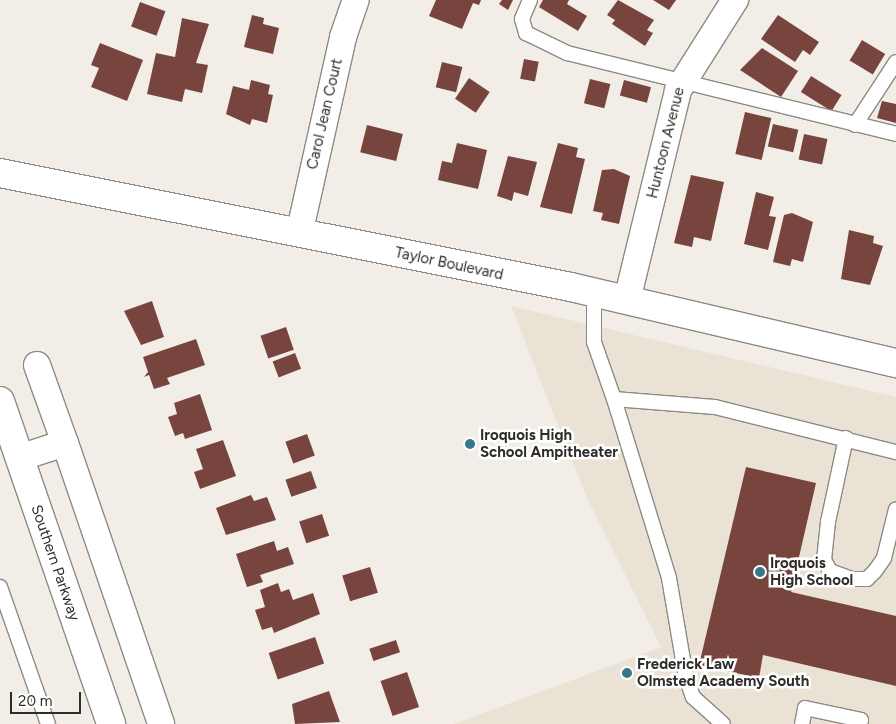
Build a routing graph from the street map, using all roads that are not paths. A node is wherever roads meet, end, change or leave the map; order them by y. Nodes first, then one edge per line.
1 (356, 0) edge
2 (530, 0) edge
3 (735, 0) edge
4 (896, 62) edge
5 (680, 84) junction
6 (856, 126) junction
7 (896, 134) edge
8 (0, 173) edge
9 (300, 230) junction
10 (594, 292) junction
11 (627, 300) junction
12 (896, 364) edge
13 (38, 365) dead end
14 (614, 399) junction
15 (0, 401) edge
16 (846, 438) junction
17 (65, 442) junction
18 (896, 452) edge
19 (19, 458) junction
20 (896, 509) edge
21 (0, 587) edge
22 (709, 720) edge
23 (48, 724) edge
24 (111, 724) edge
25 (161, 724) edge
26 (723, 724) edge
27 (802, 724) edge
28 (860, 724) edge

1 - 9 street, Carol Jean Court
2 - 5 lane
3 - 5 street, Huntoon Avenue
4 - 6 lane
5 - 6 lane
5 - 11 street, Huntoon Avenue
6 - 7 lane
8 - 9 main road, Taylor Boulevard
9 - 10 main road, Taylor Boulevard
10 - 11 main road, Taylor Boulevard
10 - 14 lane
11 - 12 main road, Taylor Boulevard
13 - 17 street
14 - 16 lane
14 - 22 lane
15 - 19 main road, Southern Parkway
16 - 18 lane
16 - 20 lane
17 - 19 street
17 - 25 street
19 - 24 main road, Southern Parkway
21 - 23 lane
22 - 26 lane
27 - 28 lane

